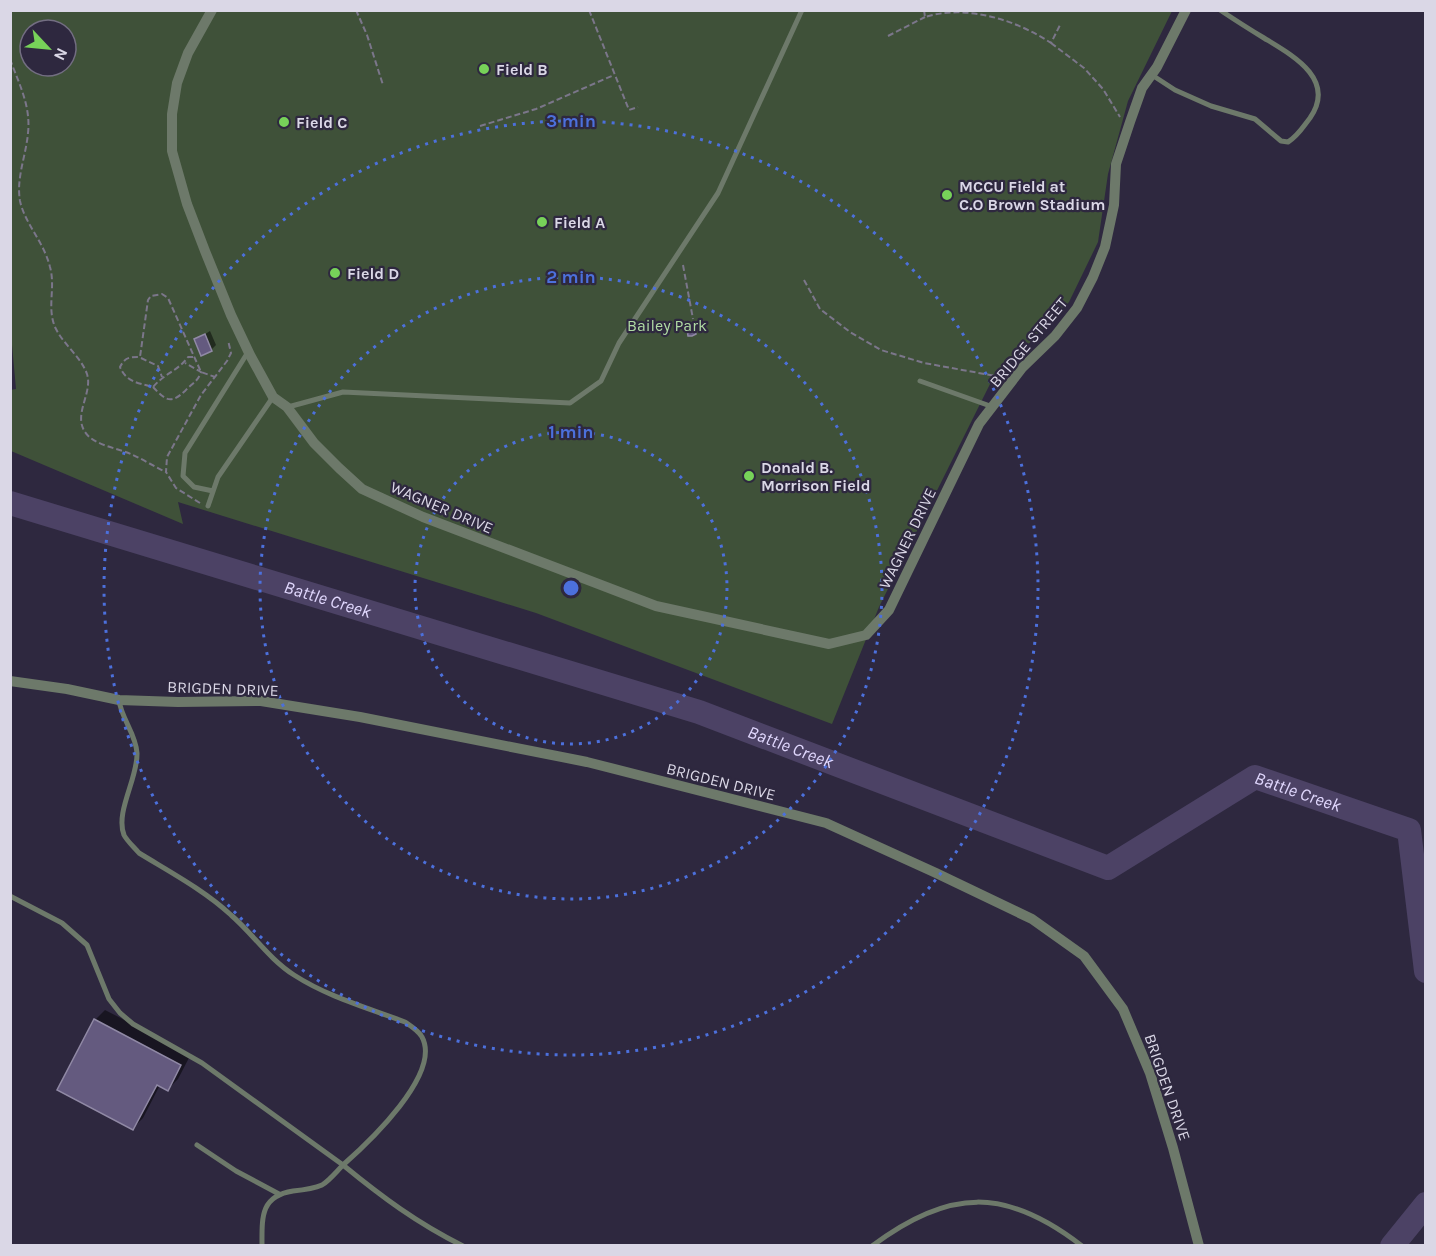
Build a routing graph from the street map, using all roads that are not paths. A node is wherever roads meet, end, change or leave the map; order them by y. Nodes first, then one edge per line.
1 (212, 10) edge
2 (802, 10) edge
3 (1186, 10) edge
4 (1220, 10) edge
5 (1152, 75) junction
6 (248, 352) junction
7 (920, 381) dead end
8 (273, 397) junction
9 (286, 407) junction
10 (993, 407) junction
11 (950, 485) joint
12 (213, 491) junction
13 (208, 506) dead end
14 (10, 681) edge
15 (119, 700) junction
16 (10, 896) edge
17 (197, 1145) dead end
18 (343, 1165) junction
19 (279, 1194) junction
20 (262, 1245) edge
21 (463, 1245) edge
22 (872, 1245) edge
23 (1082, 1245) edge
24 (1199, 1245) edge

1 - 6 street, WAGNER DRIVE
2 - 9 lane
3 - 5 street, BRIDGE STREET
4 - 5 lane
5 - 10 street, BRIDGE STREET
6 - 8 street, WAGNER DRIVE
6 - 12 lane
7 - 10 lane
8 - 9 street, WAGNER DRIVE
8 - 12 lane
9 - 11 street, WAGNER DRIVE
10 - 11 street, BRIDGE STREET
12 - 13 lane
14 - 15 street, BRIGDEN DRIVE
15 - 18 lane
15 - 24 street, BRIGDEN DRIVE
16 - 18 lane
17 - 19 lane
18 - 19 lane
18 - 21 lane
19 - 20 lane
22 - 23 lane

